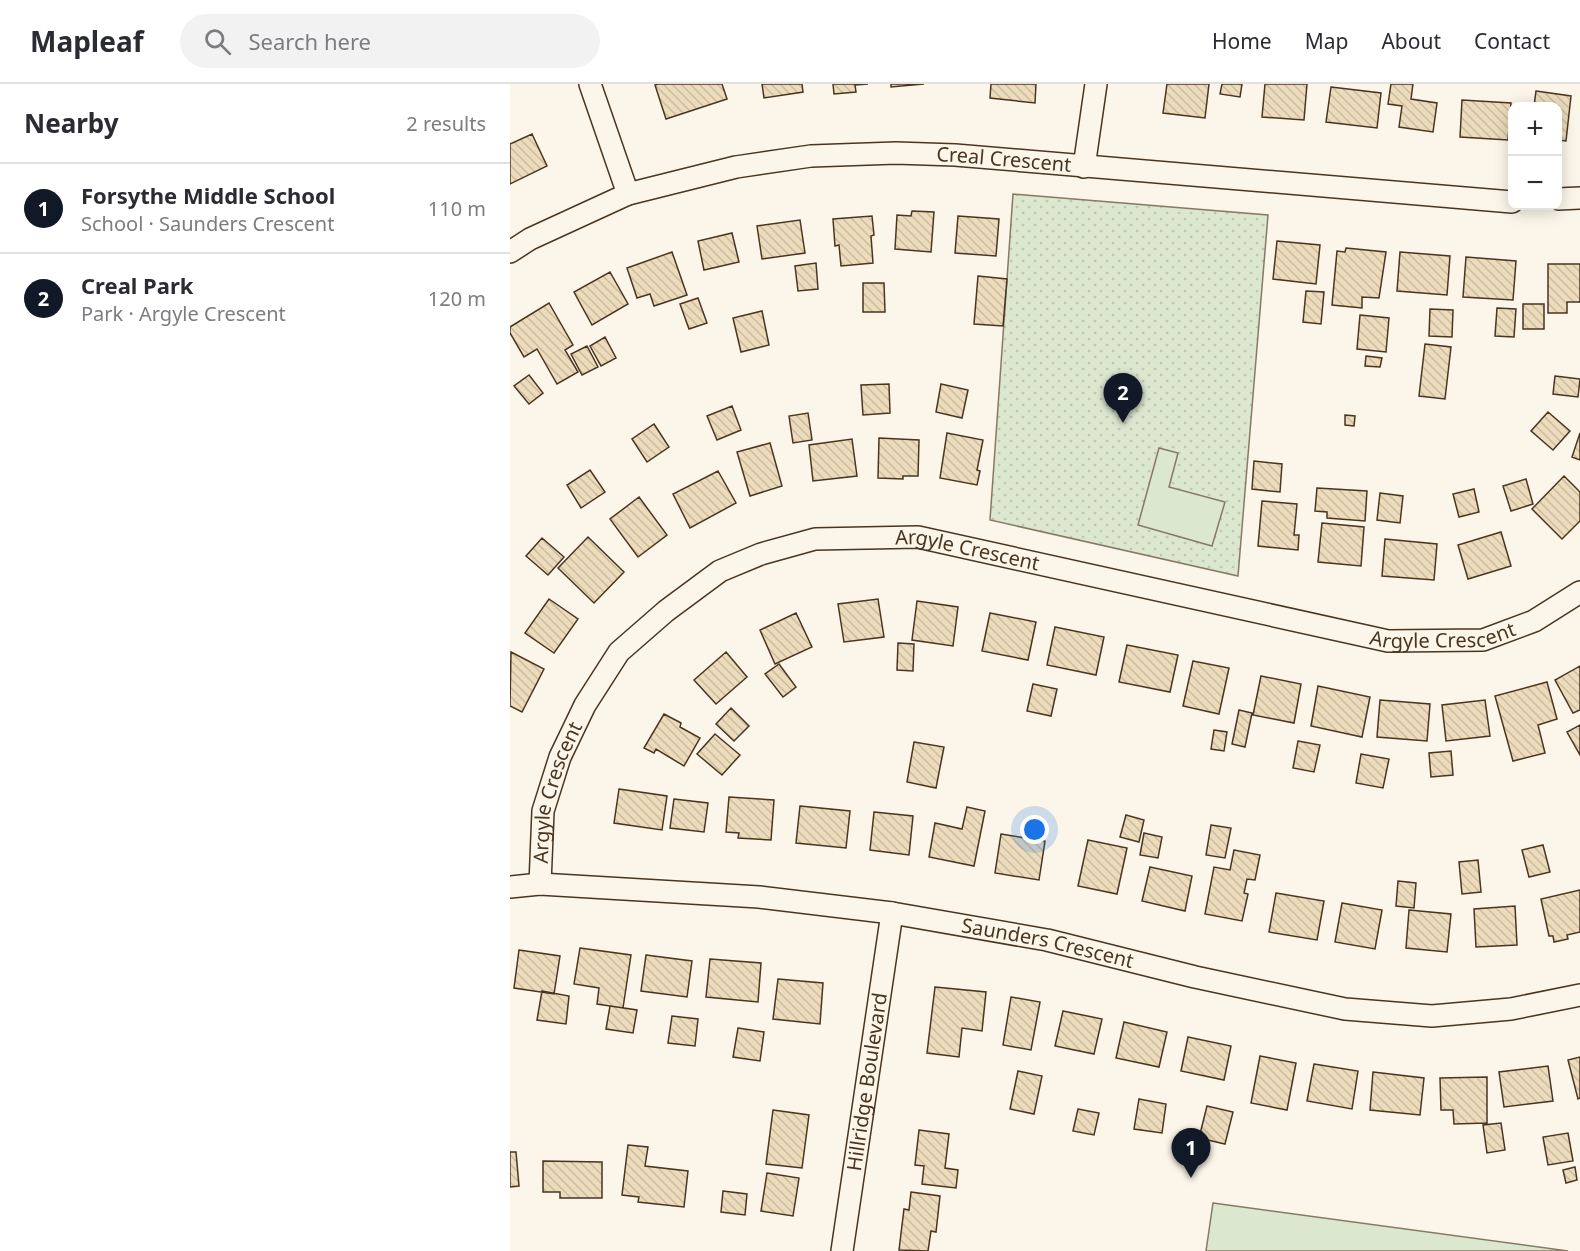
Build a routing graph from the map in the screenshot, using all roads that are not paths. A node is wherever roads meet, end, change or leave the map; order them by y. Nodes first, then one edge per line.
1 (590, 84) edge
2 (1096, 84) edge
3 (1084, 167) junction
4 (628, 194) junction
5 (1580, 198) edge
6 (1562, 199) edge
7 (1508, 202) edge
8 (510, 252) edge
9 (1580, 592) edge
10 (540, 884) junction
11 (510, 887) edge
12 (892, 913) junction
13 (1580, 995) edge
14 (842, 1251) edge

1 - 4 street
2 - 3 street
3 - 4 street, Creal Crescent
3 - 7 street, Creal Crescent
4 - 8 street, Creal Crescent
5 - 6 street
9 - 10 street, Argyle Crescent
10 - 11 street, Saunders Crescent
10 - 12 street, Saunders Crescent
12 - 13 street, Saunders Crescent
12 - 14 street, Hillridge Boulevard

